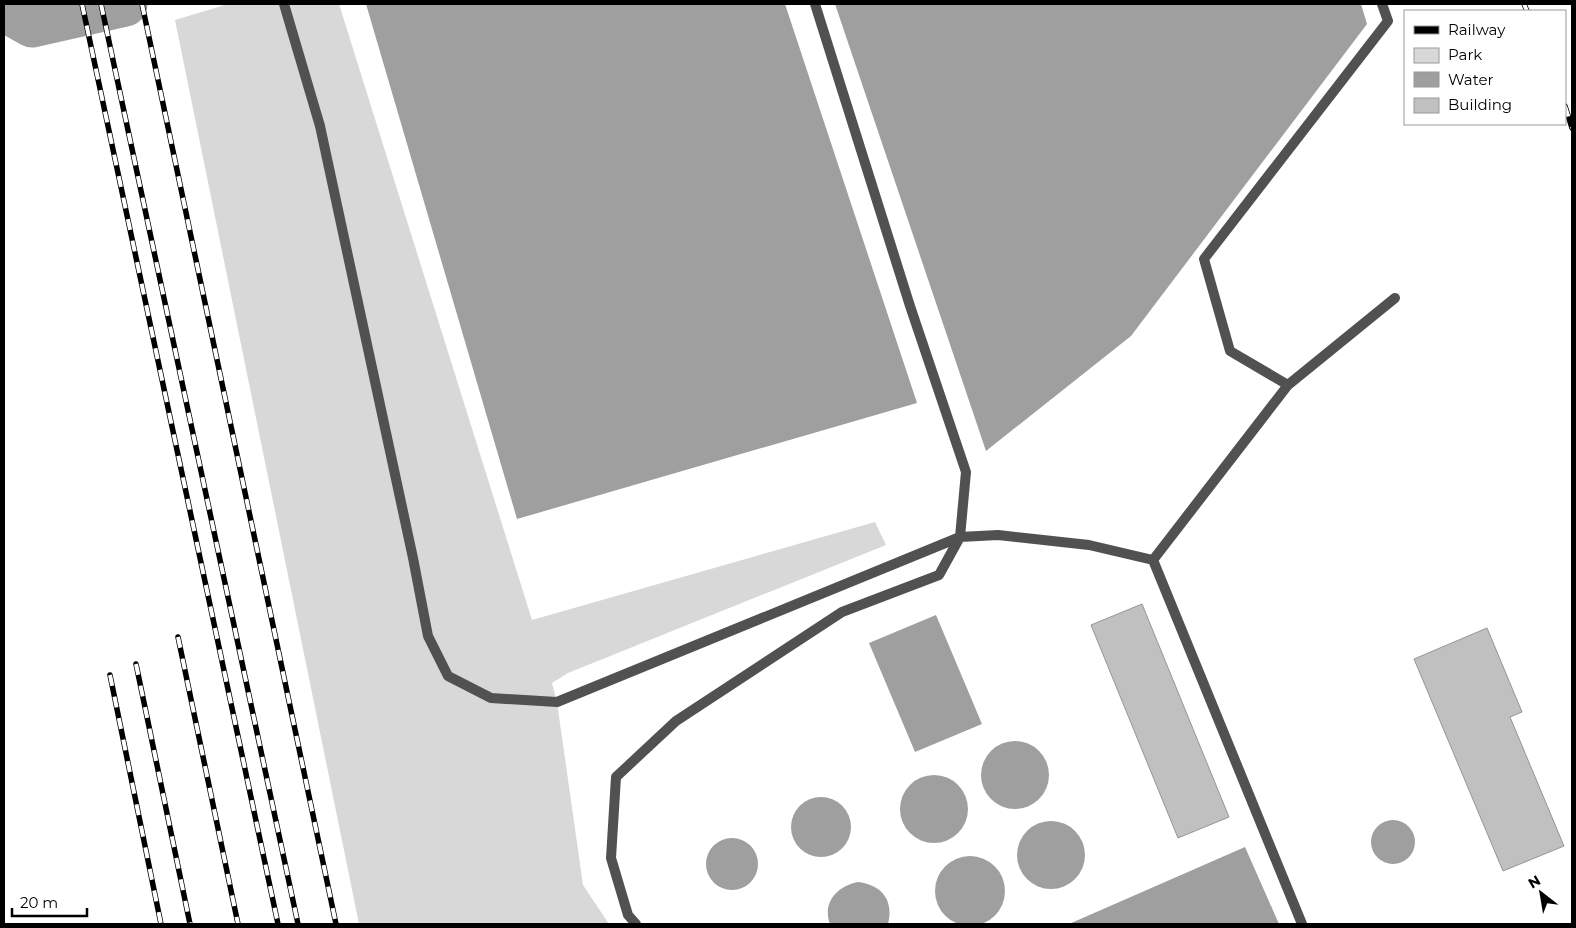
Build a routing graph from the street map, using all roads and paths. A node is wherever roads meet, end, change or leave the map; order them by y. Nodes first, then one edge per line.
1 (284, 4) edge
2 (815, 4) edge
3 (1382, 4) edge
4 (1395, 298) dead end
5 (1288, 385) junction
6 (960, 537) junction
7 (1153, 560) junction
8 (636, 924) edge
9 (1302, 924) edge

1 - 6 lane
2 - 6 lane
3 - 5 lane
4 - 5 lane
5 - 7 lane
6 - 7 lane
6 - 8 lane
7 - 9 lane

